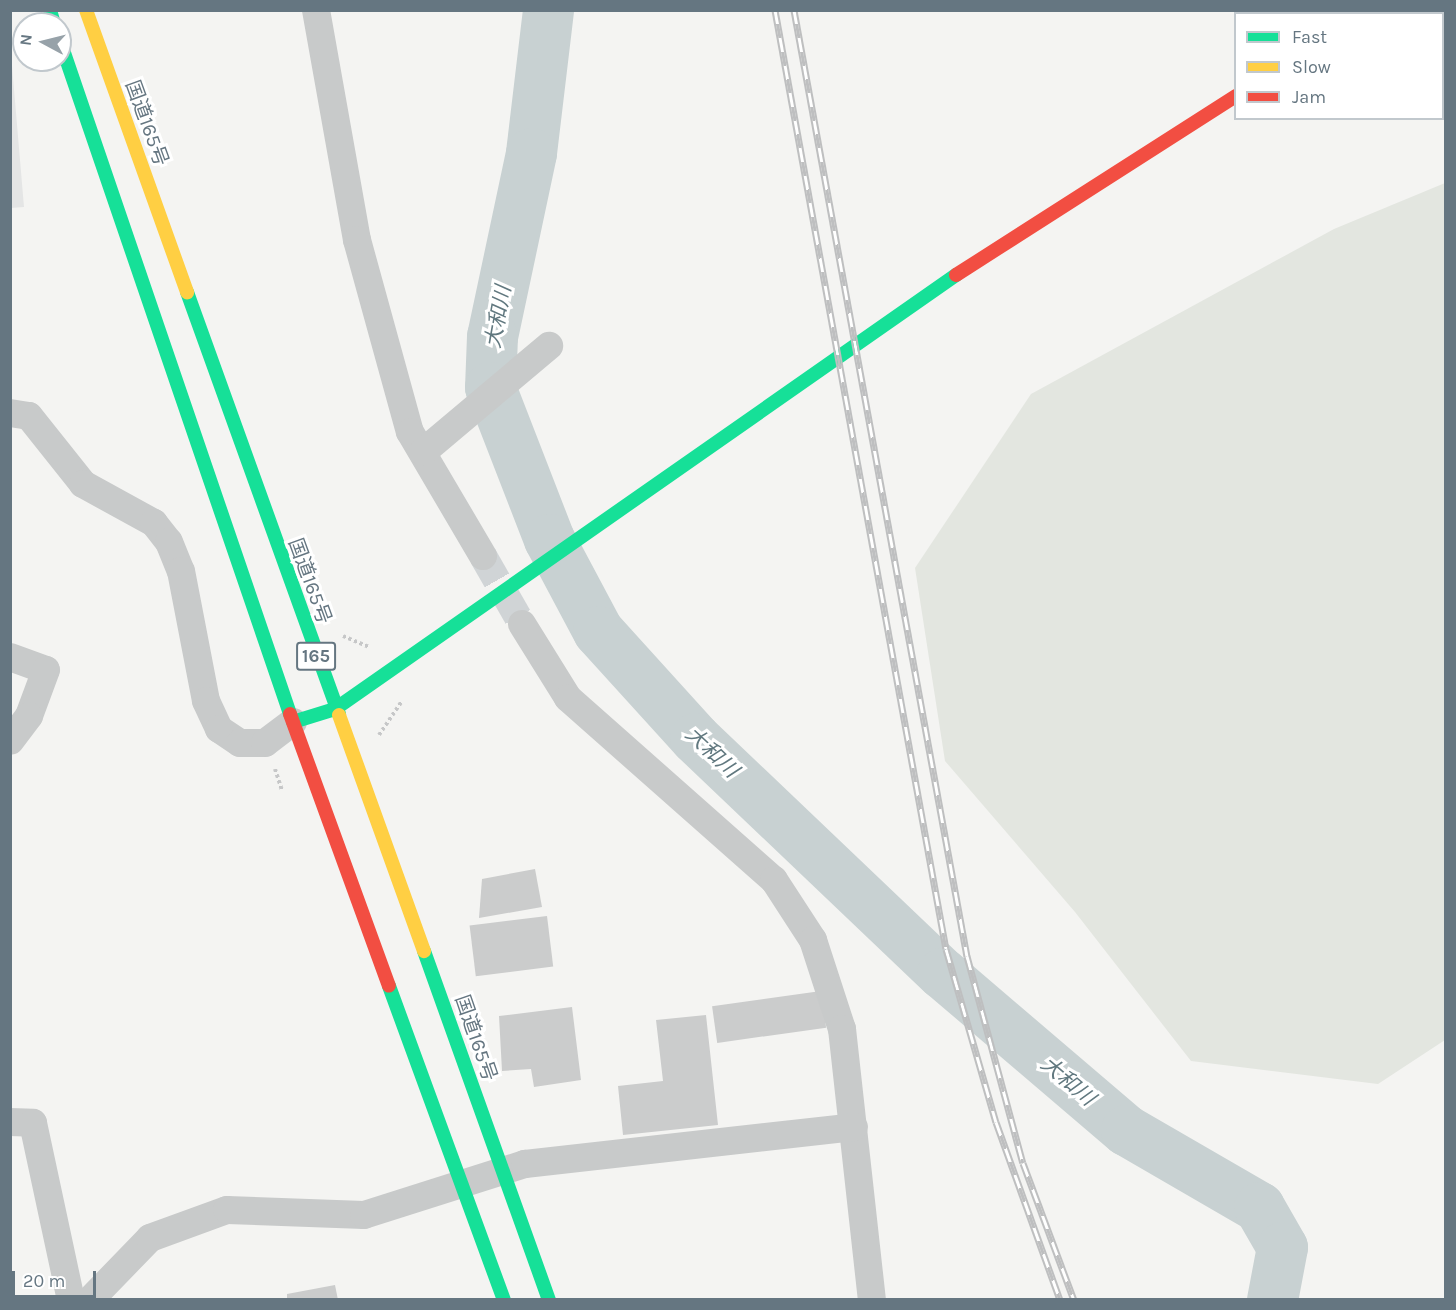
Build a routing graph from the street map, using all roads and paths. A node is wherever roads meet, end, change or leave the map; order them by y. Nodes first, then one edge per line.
1 (86, 10) edge
2 (316, 10) edge
3 (71, 72) edge
4 (1234, 97) edge
5 (549, 346) dead end
6 (10, 413) edge
7 (433, 443) junction
8 (483, 556) tunnel mouth
9 (522, 624) tunnel mouth
10 (334, 630) dead end
11 (373, 649) dead end
12 (10, 657) edge
13 (405, 697) dead end
14 (335, 709) junction
15 (293, 722) junction
16 (378, 740) dead end
17 (10, 741) edge
18 (10, 1122) edge
19 (854, 1127) junction
20 (502, 1170) junction
21 (460, 1181) junction
22 (71, 1299) edge
23 (90, 1299) edge
24 (504, 1299) edge
25 (549, 1299) edge
26 (872, 1299) edge

1 - 14 main road, 国道165号 / 165
2 - 7 street
3 - 15 main road, 165
4 - 14 main road
5 - 7 street
6 - 15 street
7 - 8 street
9 - 19 street
10 - 11 path
12 - 17 street
13 - 16 path
14 - 15 main road
14 - 20 main road, 国道165号 / 165
15 - 21 main road, 165
18 - 22 street
19 - 20 street
19 - 26 street
20 - 21 street
20 - 25 main road, 国道165号 / 165
21 - 23 street
21 - 24 main road, 165

